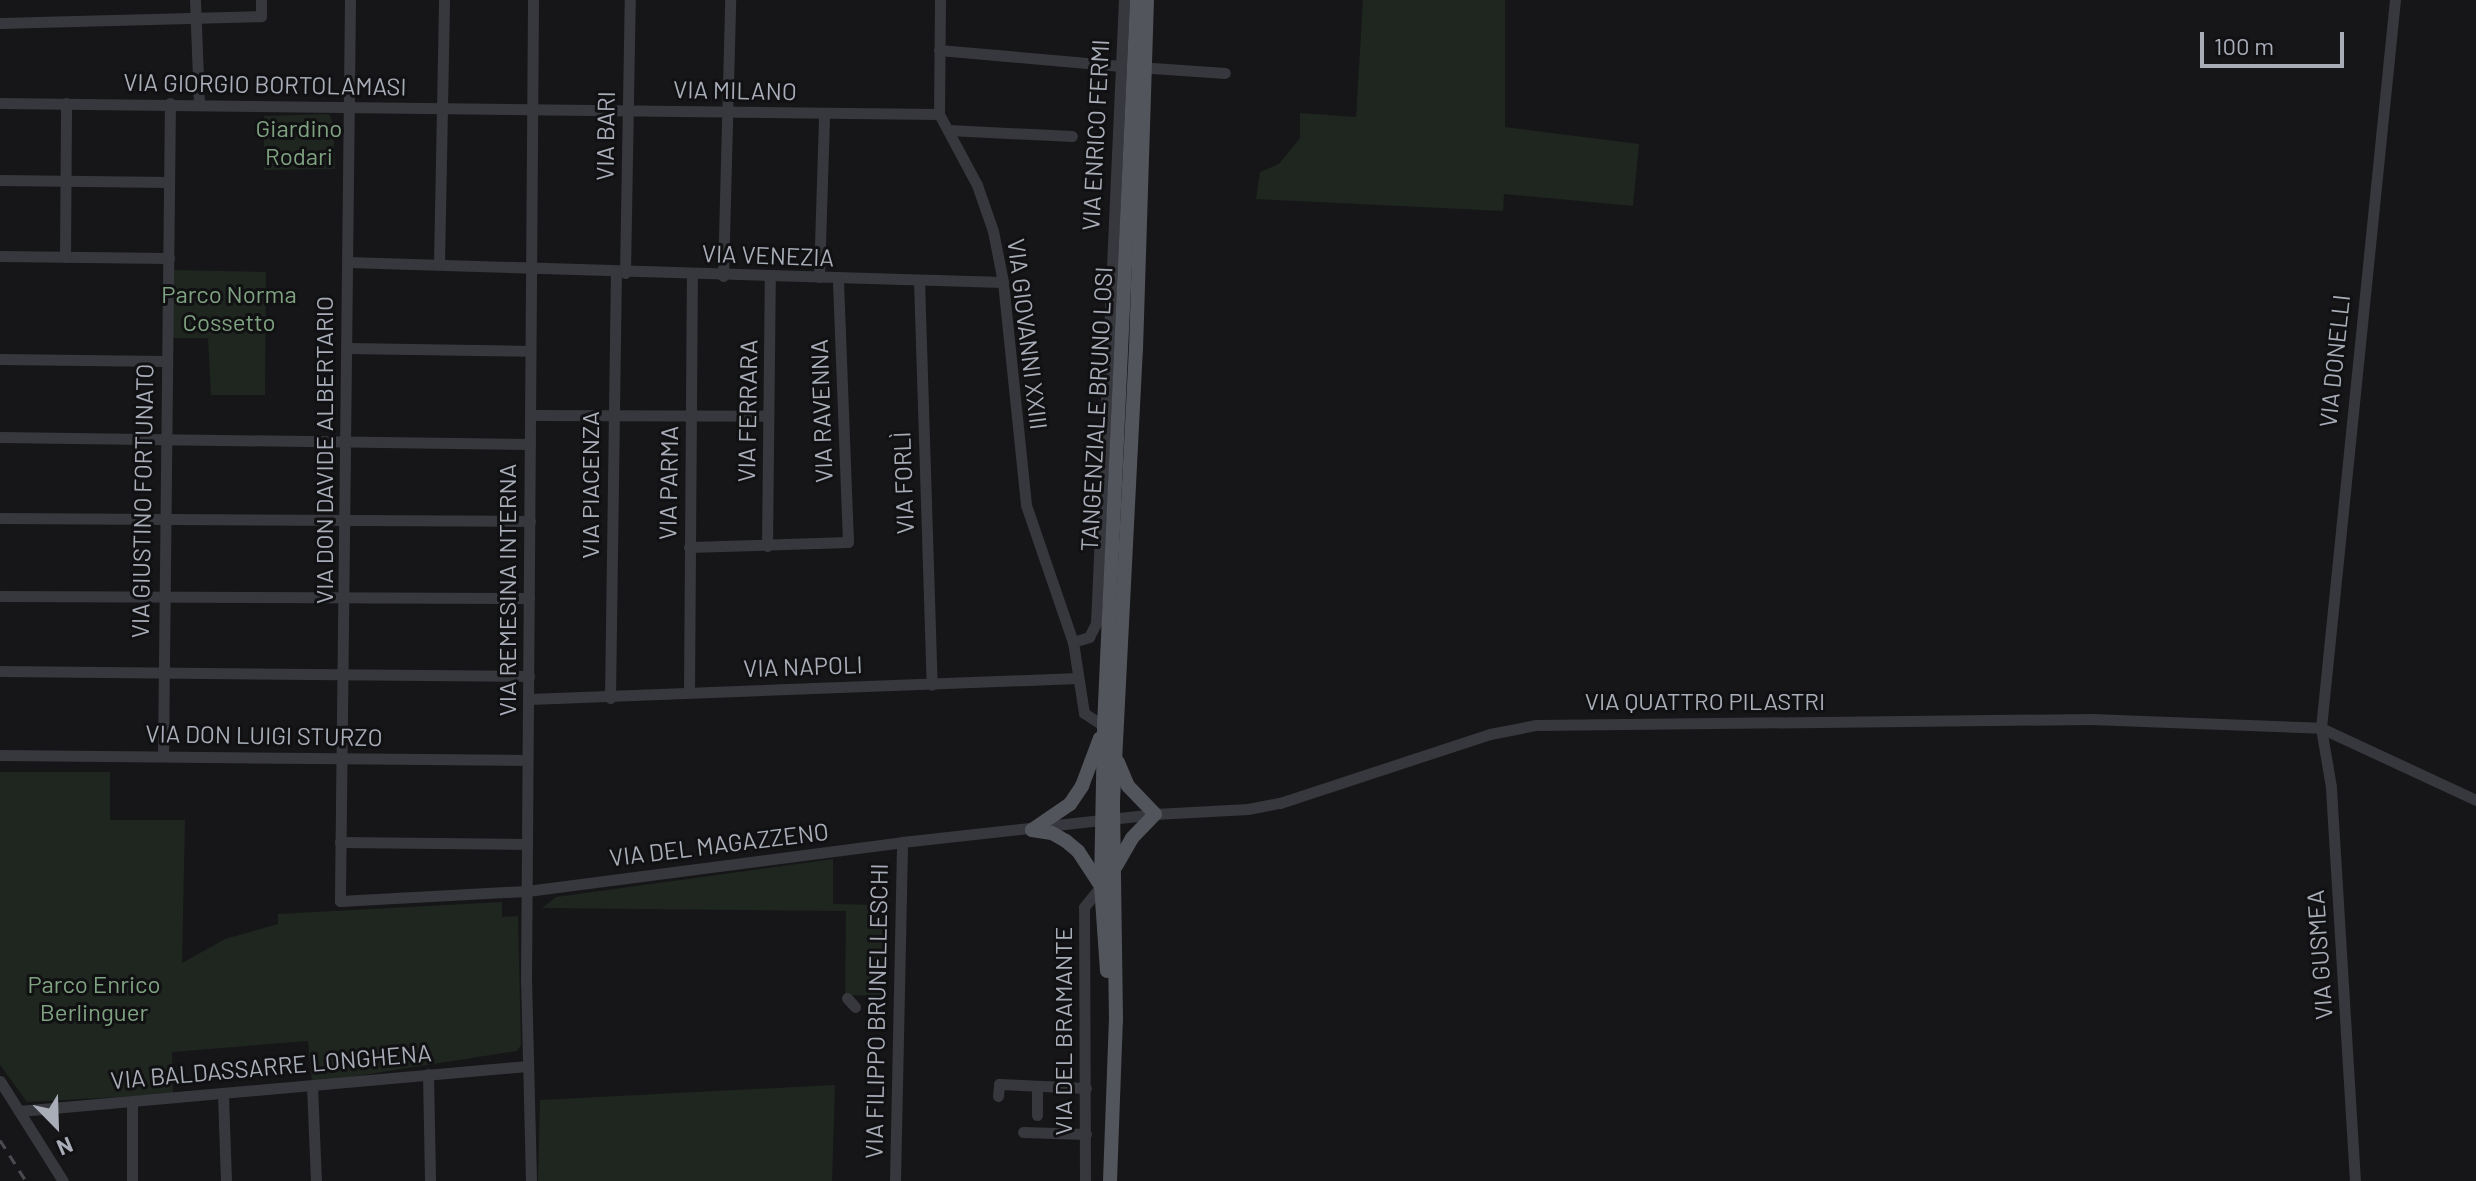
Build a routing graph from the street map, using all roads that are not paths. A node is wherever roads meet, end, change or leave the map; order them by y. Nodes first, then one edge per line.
1 (195, 0) edge
2 (261, 0) edge
3 (350, 0) edge
4 (444, 0) edge
5 (533, 0) edge
6 (630, 0) edge
7 (730, 0) edge
8 (940, 0) edge
9 (1124, 0) edge
10 (1137, 0) edge
11 (1147, 0) edge
12 (2395, 0) edge
13 (196, 20) junction
14 (0, 23) edge
15 (939, 50) junction
16 (1133, 66) junction
17 (1225, 73) dead end
18 (0, 103) edge
19 (66, 103) junction
20 (170, 103) junction
21 (199, 103) junction
22 (349, 109) junction
23 (443, 109) junction
24 (530, 109) junction
25 (627, 109) junction
26 (727, 112) junction
27 (824, 114) junction
28 (939, 114) junction
29 (948, 130) junction
30 (1072, 136) dead end
31 (0, 180) edge
32 (65, 180) junction
33 (169, 182) junction
34 (0, 256) edge
35 (65, 257) junction
36 (169, 258) junction
37 (348, 262) junction
38 (439, 264) junction
39 (531, 269) junction
40 (620, 272) junction
41 (692, 274) junction
42 (723, 276) junction
43 (770, 277) junction
44 (819, 277) junction
45 (838, 279) junction
46 (919, 280) junction
47 (1003, 282) junction
48 (347, 348) junction
49 (530, 351) junction
50 (0, 359) edge
51 (166, 361) junction
52 (612, 414) junction
53 (530, 415) junction
54 (691, 416) junction
55 (768, 416) junction
56 (0, 437) edge
57 (166, 441) junction
58 (345, 441) junction
59 (530, 444) junction
60 (0, 518) edge
61 (165, 519) junction
62 (343, 519) junction
63 (530, 521) junction
64 (767, 546) junction
65 (689, 547) junction
66 (0, 596) edge
67 (163, 596) junction
68 (345, 597) junction
69 (529, 598) junction
70 (1073, 642) junction
71 (0, 671) edge
72 (162, 674) junction
73 (344, 675) junction
74 (529, 676) junction
75 (1078, 678) junction
76 (932, 685) junction
77 (689, 692) junction
78 (610, 698) junction
79 (529, 699) junction
80 (1104, 726) junction
81 (2321, 728) junction
82 (1115, 751) junction
83 (0, 755) edge
84 (163, 756) junction
85 (341, 758) junction
86 (527, 760) junction
87 (2476, 800) edge
88 (1155, 814) junction
89 (1108, 820) junction
90 (1032, 830) junction
91 (340, 842) junction
92 (902, 842) junction
93 (527, 844) junction
94 (1113, 874) junction
95 (1101, 886) junction
96 (527, 891) junction
97 (340, 901) joint
98 (1113, 1043) junction
99 (527, 1066) junction
100 (428, 1074) junction
101 (0, 1081) edge
102 (312, 1086) junction
103 (1037, 1086) junction
104 (1086, 1088) junction
105 (223, 1095) junction
106 (998, 1096) dead end
107 (132, 1101) junction
108 (19, 1111) junction
109 (1037, 1115) dead end
110 (1023, 1132) dead end
111 (1086, 1134) junction
112 (63, 1181) edge
113 (132, 1181) edge
114 (226, 1181) edge
115 (316, 1181) edge
116 (430, 1181) edge
117 (531, 1181) edge
118 (895, 1181) edge
119 (1085, 1181) edge
120 (1110, 1181) edge
121 (2355, 1181) edge

1 - 13 street
2 - 13 street
3 - 22 street, VIA DON DAVIDE ALBERTARIO
4 - 23 street
5 - 24 street, VIA REMESINA INTERNA
6 - 25 street, VIA BARI
7 - 26 street
8 - 15 street, VIA GIOVANNI XXIII
9 - 16 street, VIA ENRICO FERMI
10 - 16 main road, TANGENZIALE BRUNO LOSI
11 - 16 main road, TANGENZIALE BRUNO LOSI
12 - 81 street, VIA DONELLI
13 - 14 street
13 - 21 street
15 - 16 street
15 - 28 street, VIA GIOVANNI XXIII
16 - 17 street
16 - 70 street, VIA ENRICO FERMI
16 - 80 main road, TANGENZIALE BRUNO LOSI
16 - 82 main road, TANGENZIALE BRUNO LOSI
18 - 19 street, VIA GIORGIO BORTOLAMASI
19 - 20 street, VIA GIORGIO BORTOLAMASI
19 - 32 street
20 - 21 street, VIA GIORGIO BORTOLAMASI
20 - 33 street, VIA GIUSTINO FORTUNATO
21 - 22 street, VIA GIORGIO BORTOLAMASI
22 - 23 street, VIA GIORGIO BORTOLAMASI
22 - 37 street, VIA DON DAVIDE ALBERTARIO
23 - 24 street, VIA GIORGIO BORTOLAMASI
23 - 38 street
24 - 25 street, VIA MILANO
24 - 39 street, VIA REMESINA INTERNA
25 - 26 street, VIA MILANO
25 - 40 street, VIA BARI
26 - 27 street, VIA MILANO
26 - 42 street
27 - 28 street, VIA MILANO
27 - 44 street
28 - 29 street, VIA GIOVANNI XXIII
29 - 30 street
29 - 47 street, VIA GIOVANNI XXIII
31 - 32 street
32 - 33 street
32 - 35 street
33 - 36 street, VIA GIUSTINO FORTUNATO
34 - 35 street
35 - 36 street
36 - 51 street, VIA GIUSTINO FORTUNATO
37 - 38 street, VIA VENEZIA
37 - 48 street, VIA DON DAVIDE ALBERTARIO
38 - 39 street, VIA VENEZIA
39 - 40 street, VIA VENEZIA
39 - 49 street, VIA REMESINA INTERNA
40 - 41 street, VIA VENEZIA
40 - 52 street, VIA PIACENZA
41 - 42 street, VIA VENEZIA
41 - 54 street, VIA PARMA
42 - 43 street, VIA VENEZIA
43 - 44 street, VIA VENEZIA
43 - 55 street, VIA FERRARA
44 - 45 street, VIA VENEZIA
45 - 46 street, VIA VENEZIA
45 - 64 street, VIA RAVENNA
46 - 47 street, VIA VENEZIA
46 - 76 street, VIA FORLÌ
47 - 70 street, VIA GIOVANNI XXIII
48 - 49 street
48 - 58 street, VIA DON DAVIDE ALBERTARIO
49 - 53 street, VIA REMESINA INTERNA
50 - 51 street
51 - 57 street, VIA GIUSTINO FORTUNATO
52 - 53 street
52 - 54 street
52 - 78 street, VIA PIACENZA
53 - 59 street, VIA REMESINA INTERNA
54 - 55 street
54 - 65 street, VIA PARMA
55 - 64 street, VIA FERRARA
56 - 57 street
57 - 58 street
57 - 61 street, VIA GIUSTINO FORTUNATO
58 - 59 street
58 - 62 street, VIA DON DAVIDE ALBERTARIO
59 - 63 street, VIA REMESINA INTERNA
60 - 61 street
61 - 62 street
61 - 67 street, VIA GIUSTINO FORTUNATO
62 - 63 street
62 - 68 street, VIA DON DAVIDE ALBERTARIO
63 - 69 street, VIA REMESINA INTERNA
64 - 65 street
65 - 77 street, VIA PARMA
66 - 67 street
67 - 68 street
67 - 72 street, VIA GIUSTINO FORTUNATO
68 - 69 street
68 - 73 street, VIA DON DAVIDE ALBERTARIO
69 - 74 street, VIA REMESINA INTERNA
70 - 75 street, VIA GIOVANNI XXIII
71 - 72 street
72 - 73 street
72 - 84 street, VIA GIUSTINO FORTUNATO
73 - 74 street
73 - 85 street, VIA DON DAVIDE ALBERTARIO
74 - 79 street, VIA REMESINA INTERNA
75 - 76 street, VIA NAPOLI
75 - 80 street, VIA GIOVANNI XXIII
76 - 77 street, VIA NAPOLI
77 - 78 street, VIA NAPOLI
78 - 79 street, VIA NAPOLI
79 - 86 street, VIA REMESINA INTERNA
80 - 89 main road, TANGENZIALE BRUNO LOSI
80 - 90 main road
81 - 87 street
81 - 88 street, VIA QUATTRO PILASTRI
81 - 121 street, VIA GUSMEA
82 - 88 main road
82 - 89 main road, TANGENZIALE BRUNO LOSI
83 - 84 street, VIA DON LUIGI STURZO
84 - 85 street, VIA DON LUIGI STURZO
85 - 86 street, VIA DON LUIGI STURZO
85 - 91 street, VIA DON DAVIDE ALBERTARIO
86 - 93 street, VIA REMESINA INTERNA
88 - 89 street, VIA QUATTRO PILASTRI
88 - 94 main road
89 - 90 street, VIA DEL MAGAZZENO
89 - 94 main road
89 - 95 main road
90 - 92 street, VIA DEL MAGAZZENO
90 - 95 main road
91 - 93 street
91 - 97 street, VIA DON DAVIDE ALBERTARIO
92 - 96 street, VIA DEL MAGAZZENO
92 - 118 street, VIA FILIPPO BRUNELLESCHI
93 - 96 street, VIA REMESINA INTERNA
94 - 98 main road
95 - 98 main road
95 - 104 street, VIA DEL BRAMANTE
96 - 97 street, VIA DEL MAGAZZENO
96 - 99 street, VIA REMESINA INTERNA
98 - 120 main road
99 - 100 street, VIA BALDASSARRE LONGHENA
99 - 117 street, VIA REMESINA INTERNA
100 - 102 street, VIA BALDASSARRE LONGHENA
100 - 116 street
101 - 108 street
102 - 105 street, VIA BALDASSARRE LONGHENA
102 - 115 street
103 - 104 street
103 - 106 street
103 - 109 street
104 - 111 street, VIA DEL BRAMANTE
105 - 107 street, VIA BALDASSARRE LONGHENA
105 - 114 street
107 - 108 street, VIA BALDASSARRE LONGHENA
107 - 113 street
108 - 112 street
110 - 111 street
111 - 119 street, VIA DEL BRAMANTE

